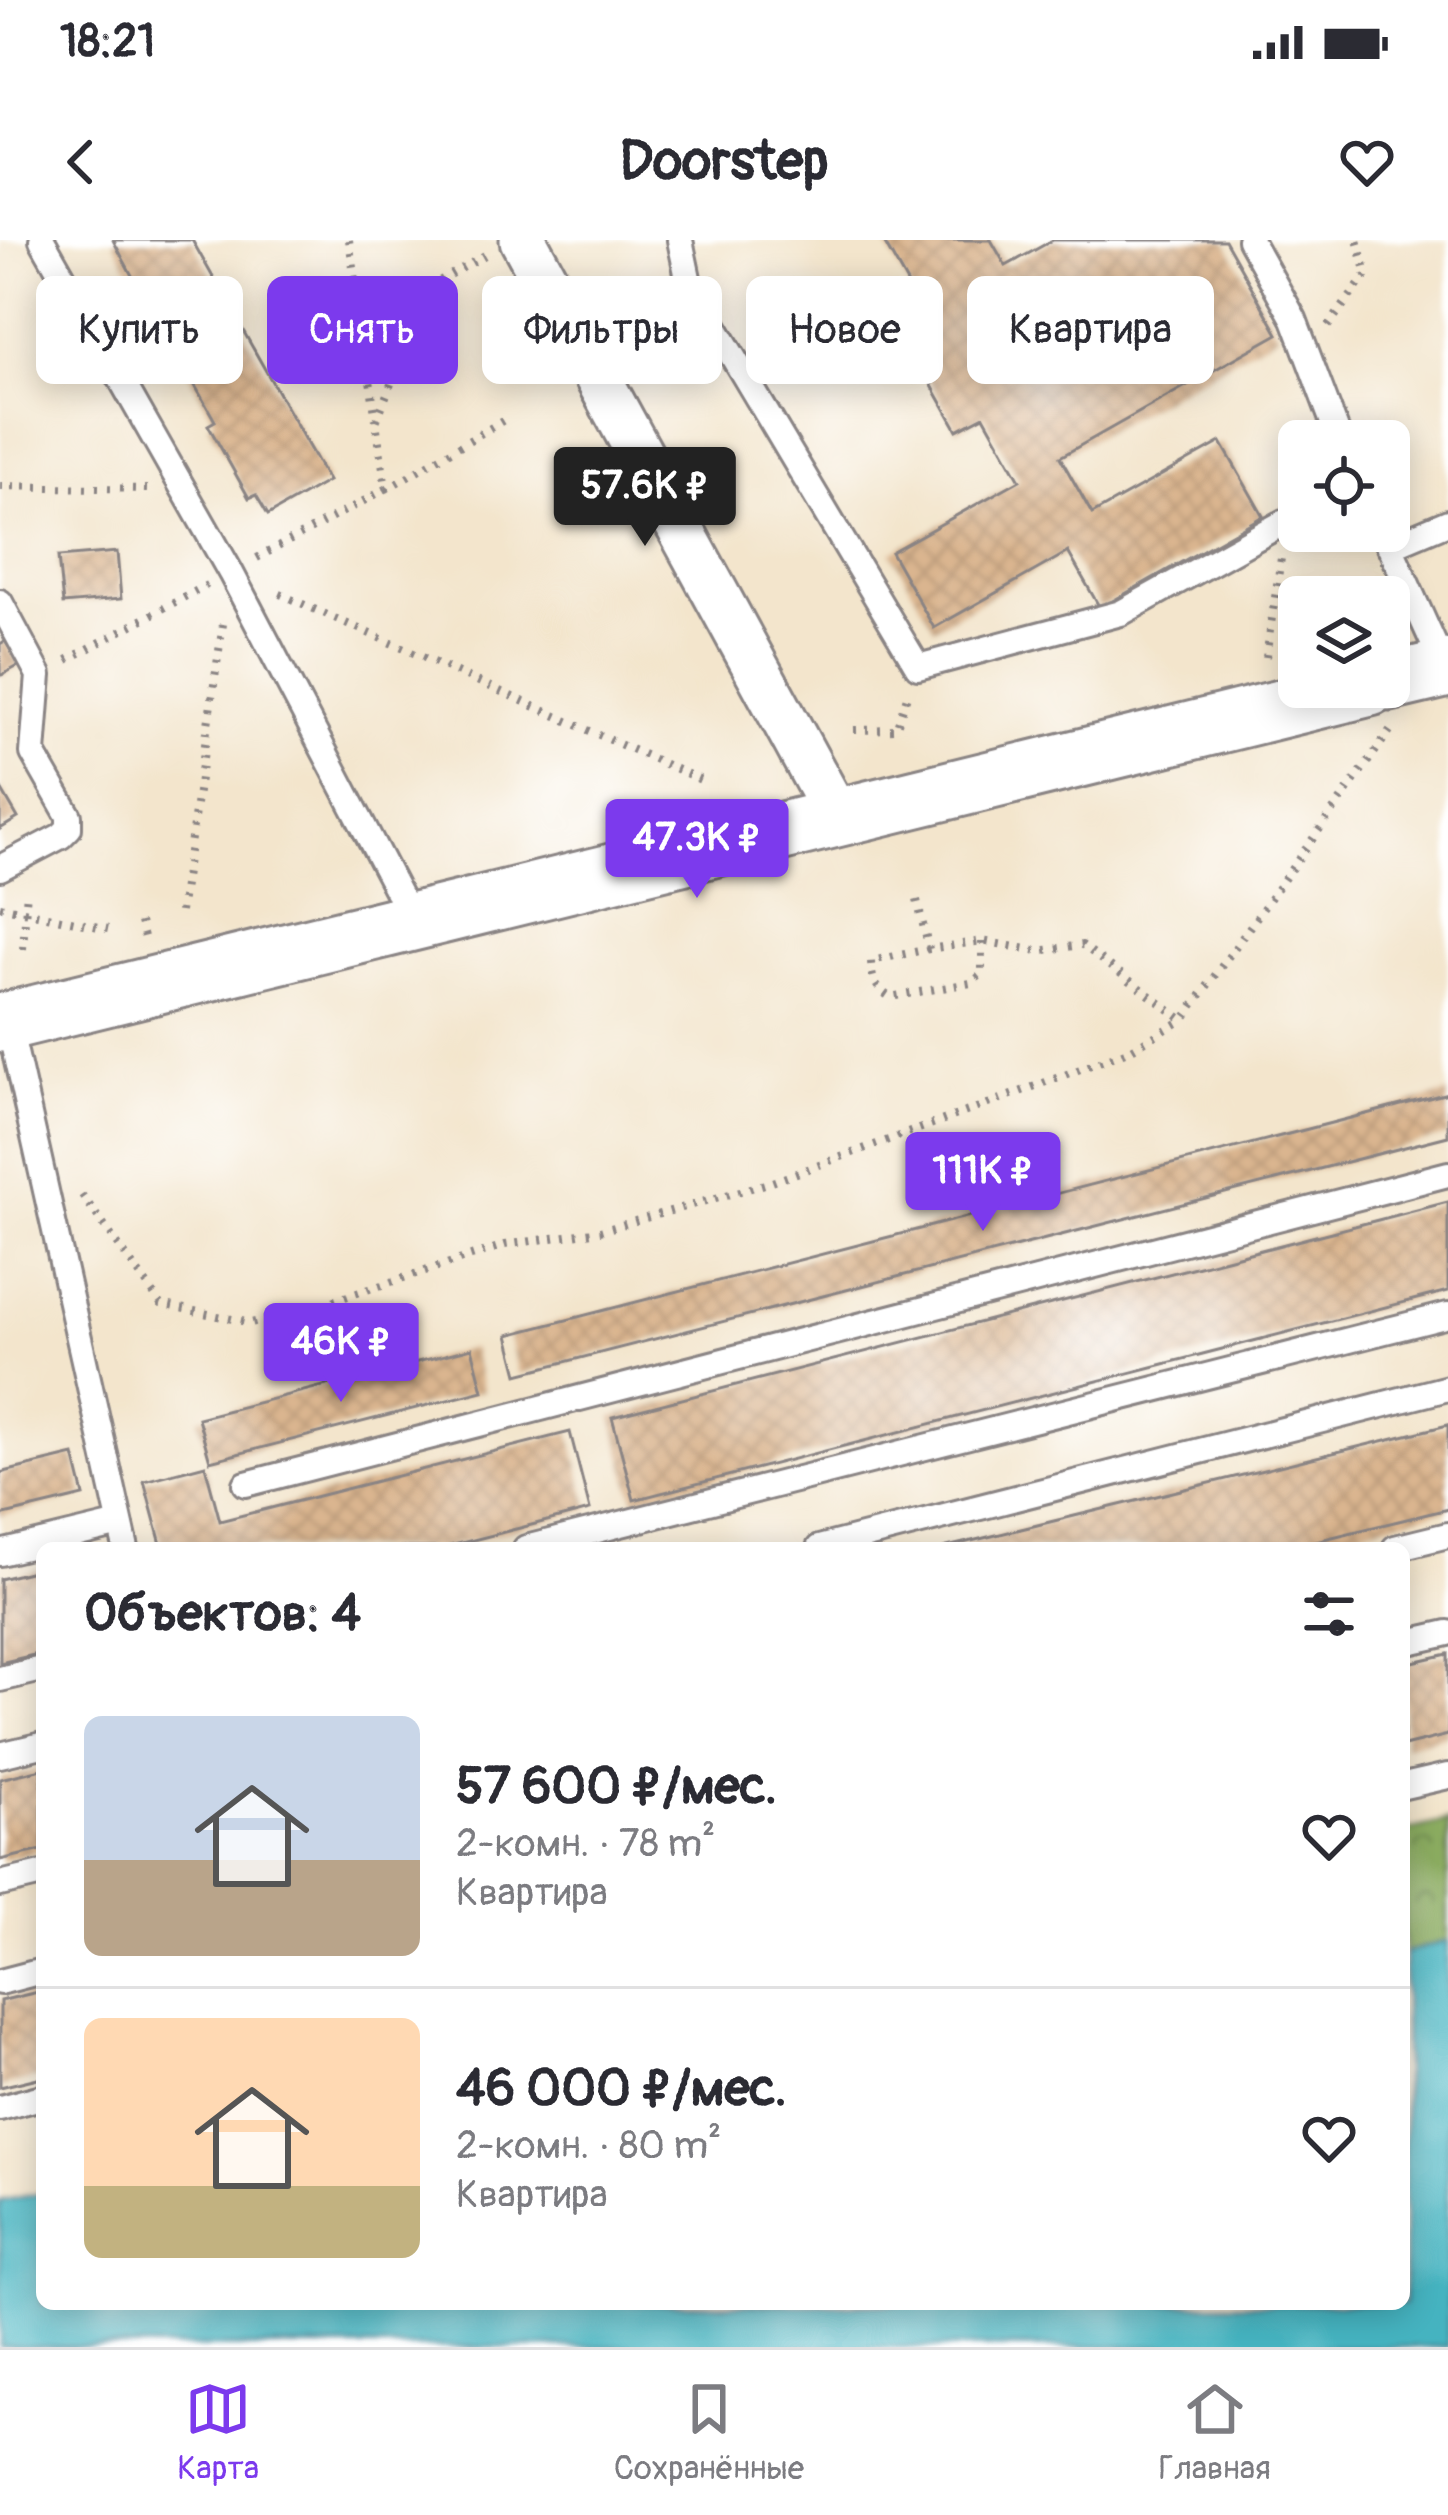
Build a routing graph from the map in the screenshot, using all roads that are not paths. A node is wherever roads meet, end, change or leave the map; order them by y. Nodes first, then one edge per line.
1 (42, 240) edge
2 (680, 240) edge
3 (1250, 240) edge
4 (504, 247) edge
5 (1331, 420) edge
6 (1448, 522) edge
7 (1278, 526) edge
8 (1410, 533) edge
9 (1393, 552) edge
10 (0, 602) edge
11 (1446, 668) edge
12 (1410, 686) edge
13 (1339, 708) edge
14 (838, 818) junction
15 (0, 868) edge
16 (414, 923) junction
17 (4, 1022) edge
18 (1448, 1174) edge
19 (1448, 1315) edge
20 (1448, 1388) edge
21 (246, 1484) dead end
22 (1448, 1535) edge
23 (123, 1536) edge
24 (77, 1542) edge
25 (550, 1542) edge
26 (843, 1542) edge
27 (1410, 1544) edge
28 (36, 1547) edge
29 (0, 1552) edge
30 (1448, 1633) edge
31 (1410, 1642) edge
32 (36, 1670) edge
33 (0, 1679) edge
34 (36, 1746) edge
35 (0, 1755) edge
36 (1448, 1776) edge
37 (1410, 1785) edge
38 (36, 1875) edge
39 (0, 1884) edge
40 (36, 1973) edge
41 (0, 1982) edge
42 (36, 2099) edge
43 (0, 2108) edge

1 - 16 lane
2 - 7 lane
3 - 5 lane
4 - 14 street
6 - 8 lane
9 - 11 lane
10 - 15 lane
11 - 12 street
13 - 14 street
14 - 16 street
16 - 17 street
17 - 23 lane
18 - 21 lane
19 - 25 lane
20 - 26 lane
22 - 27 lane
23 - 24 lane
28 - 29 lane
30 - 31 lane
32 - 33 lane
34 - 35 lane
36 - 37 lane
38 - 39 lane
40 - 41 lane
42 - 43 lane

